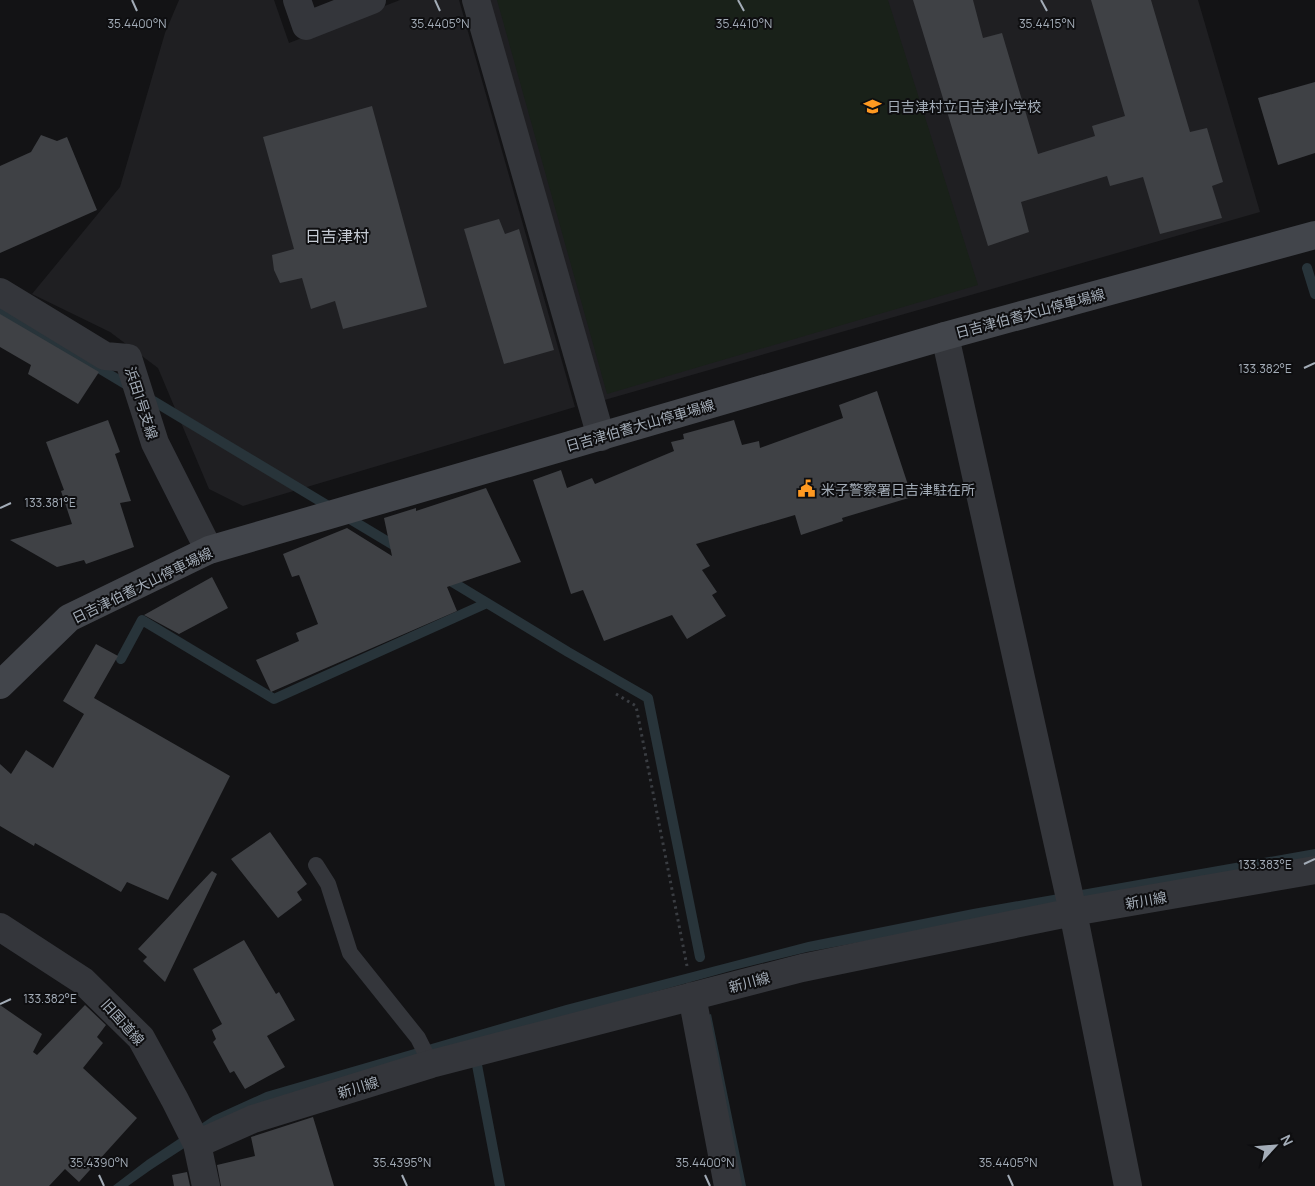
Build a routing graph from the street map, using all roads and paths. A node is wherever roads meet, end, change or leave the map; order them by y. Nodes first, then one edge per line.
1 (297, 0) edge
2 (372, 0) edge
3 (476, 0) edge
4 (1315, 235) edge
5 (0, 292) edge
6 (946, 336) junction
7 (601, 437) junction
8 (209, 550) junction
9 (0, 685) edge
10 (616, 694) dead end
11 (316, 865) dead end
12 (1315, 870) edge
13 (1073, 912) junction
14 (0, 927) edge
15 (692, 996) junction
16 (431, 1064) junction
17 (197, 1144) junction
18 (206, 1186) edge
19 (728, 1186) edge
20 (1128, 1186) edge

1 - 2 street
3 - 7 street
4 - 6 main road, 日吉津伯耆大山停車場線
5 - 8 street, 浜田1号支線
6 - 7 main road, 日吉津伯耆大山停車場線
6 - 13 street
7 - 8 main road, 日吉津伯耆大山停車場線
8 - 9 main road, 日吉津伯耆大山停車場線
10 - 15 path
11 - 16 lane
12 - 13 street, 新川線
13 - 15 street, 新川線
13 - 20 street
14 - 17 street, 旧国道線
15 - 16 street, 新川線
15 - 19 street
16 - 17 street, 新川線
17 - 18 street, 旧国道線

